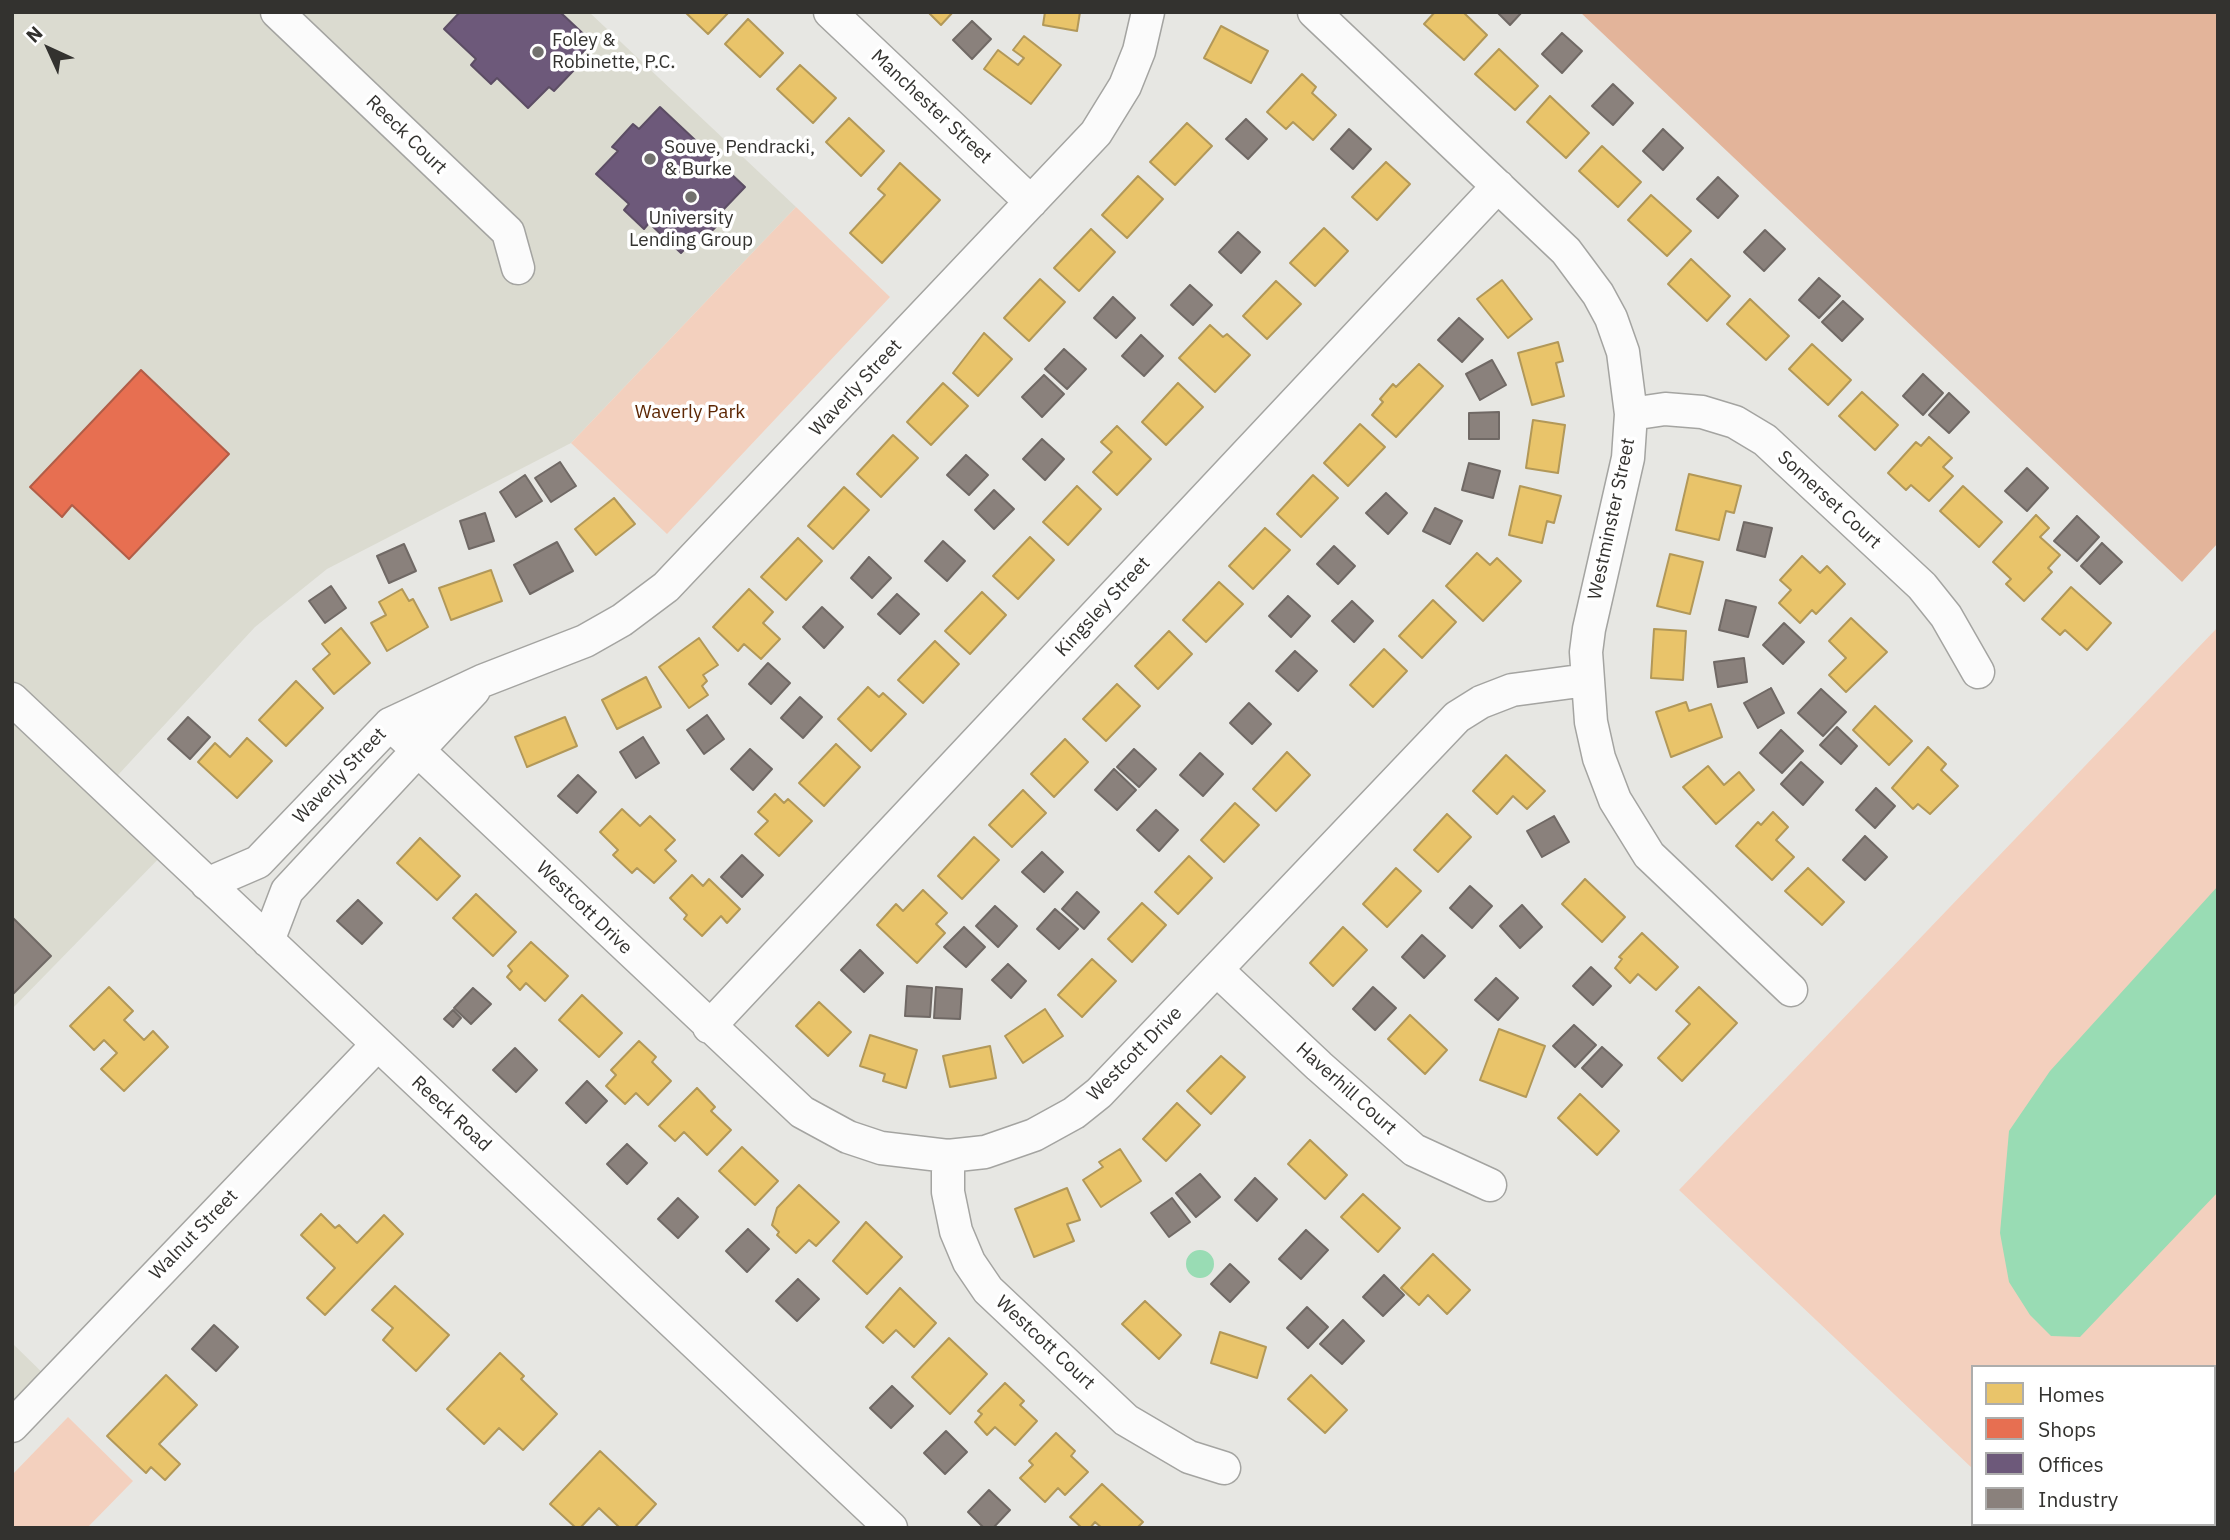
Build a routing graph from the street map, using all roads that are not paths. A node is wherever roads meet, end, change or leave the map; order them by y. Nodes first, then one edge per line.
1 (277, 12) edge
2 (830, 12) edge
3 (1148, 12) edge
4 (1314, 12) edge
5 (1498, 186) junction
6 (1031, 202) junction
7 (518, 268) dead end
8 (1631, 414) junction
9 (1978, 671) dead end
10 (1587, 680) junction
11 (482, 681) junction
12 (12, 699) edge
13 (390, 724) junction
14 (420, 751) junction
15 (207, 884) junction
16 (268, 941) junction
17 (1218, 971) junction
18 (1791, 990) dead end
19 (709, 1027) junction
20 (377, 1045) junction
21 (948, 1156) junction
22 (1490, 1185) dead end
23 (12, 1426) edge
24 (1224, 1468) dead end
25 (891, 1528) edge

1 - 7 street, Reeck Court
2 - 6 street, Manchester Street
3 - 6 street, Waverly Street
4 - 5 street, Westminster Street
5 - 8 street, Westminster Street
5 - 19 street, Kingsley Street
6 - 11 street, Waverly Street
8 - 9 street, Somerset Court
8 - 10 street, Westminster Street
10 - 17 street, Westcott Drive
10 - 18 street, Westminster Street
11 - 13 street, Waverly Street
11 - 14 street, Waverly Street
12 - 15 street, Reeck Road
13 - 14 street, Westcott Drive
13 - 15 street, Waverly Street
14 - 16 street, Waverly Street
14 - 19 street, Westcott Drive
15 - 16 street, Reeck Road
16 - 20 street, Reeck Road
17 - 21 street, Westcott Drive
17 - 22 street, Haverhill Court
19 - 21 street, Westcott Drive
20 - 23 street, Walnut Street
20 - 25 street, Reeck Road
21 - 24 street, Westcott Court

